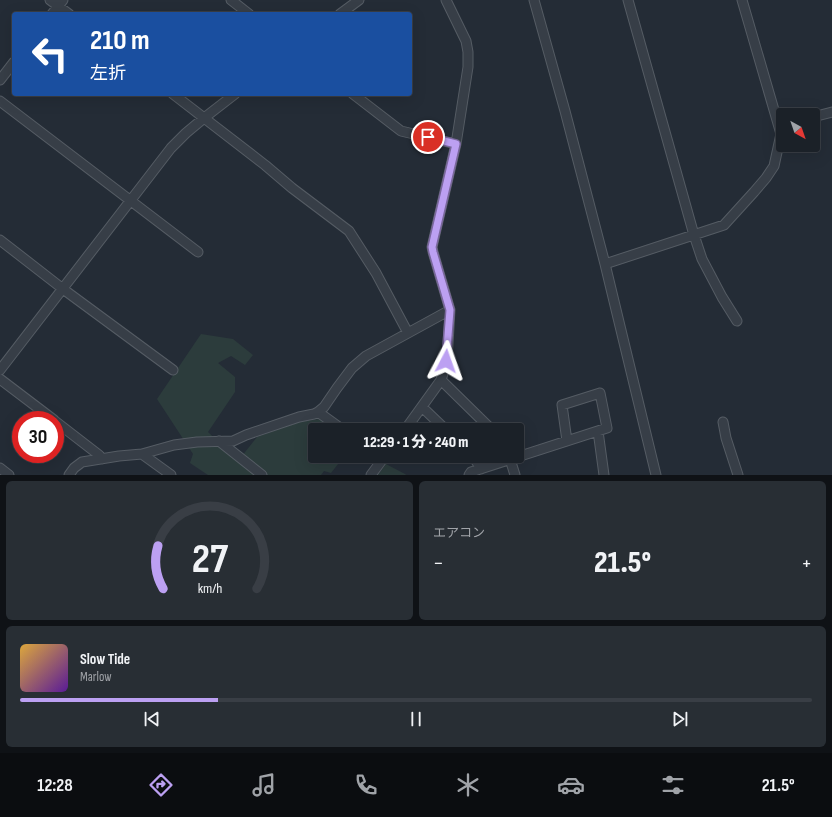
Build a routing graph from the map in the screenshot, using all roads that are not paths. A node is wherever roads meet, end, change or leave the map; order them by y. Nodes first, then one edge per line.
1 (50, 0) edge
2 (231, 0) edge
3 (359, 0) edge
4 (446, 0) edge
5 (534, 0) edge
6 (628, 0) edge
7 (742, 0) edge
8 (60, 3) edge
9 (53, 12) edge
10 (67, 12) edge
11 (246, 12) edge
12 (343, 12) edge
13 (12, 65) edge
14 (0, 80) edge
15 (176, 96) edge
16 (232, 96) edge
17 (356, 96) edge
18 (0, 101) edge
19 (776, 108) edge
20 (832, 112) edge
21 (820, 115) edge
22 (204, 118) junction
23 (456, 144) junction
24 (777, 152) edge
25 (131, 201) junction
26 (694, 235) junction
27 (0, 240) edge
28 (198, 252) dead end
29 (605, 264) junction
30 (64, 289) junction
31 (450, 310) junction
32 (737, 321) dead end
33 (408, 333) junction
34 (0, 370) edge
35 (173, 370) dead end
36 (0, 379) edge
37 (441, 380) junction
38 (422, 407) junction
39 (41, 411) edge
40 (318, 412) junction
41 (723, 422) dead end
42 (333, 423) edge
43 (410, 423) edge
44 (439, 423) edge
45 (485, 423) edge
46 (64, 429) edge
47 (598, 431) junction
48 (219, 441) junction
49 (567, 441) junction
50 (142, 454) junction
51 (524, 454) edge
52 (102, 459) junction
53 (378, 463) edge
54 (477, 463) edge
55 (497, 463) edge
56 (511, 463) edge
57 (0, 468) edge
58 (481, 469) junction
59 (9, 475) edge
60 (69, 475) edge
61 (171, 475) edge
62 (262, 475) edge
63 (371, 475) edge
64 (469, 475) edge
65 (515, 475) edge
66 (604, 475) edge
67 (656, 475) edge
68 (738, 475) edge

1 - 8 street
2 - 11 street
3 - 12 street
4 - 23 street
5 - 29 street
6 - 26 street
7 - 19 street
8 - 9 street
8 - 10 street
13 - 14 street
15 - 22 street
16 - 22 street
17 - 23 street
18 - 25 street
20 - 21 street
22 - 25 street
22 - 33 street
23 - 31 street
24 - 26 street
25 - 28 street
25 - 30 street
26 - 29 street
26 - 32 street
27 - 30 street
29 - 67 street
30 - 34 street
30 - 35 street
31 - 33 street
31 - 37 street
33 - 40 street
36 - 39 street
37 - 38 street
37 - 45 street
38 - 43 street
38 - 44 street
40 - 42 street
40 - 48 street
41 - 68 street
46 - 52 street
47 - 49 street
47 - 49 street
47 - 66 street
48 - 50 street
48 - 62 street
49 - 51 street
50 - 52 street
50 - 61 street
52 - 60 street
53 - 63 street
54 - 58 street
55 - 58 street
56 - 65 street
57 - 59 street
58 - 64 street

